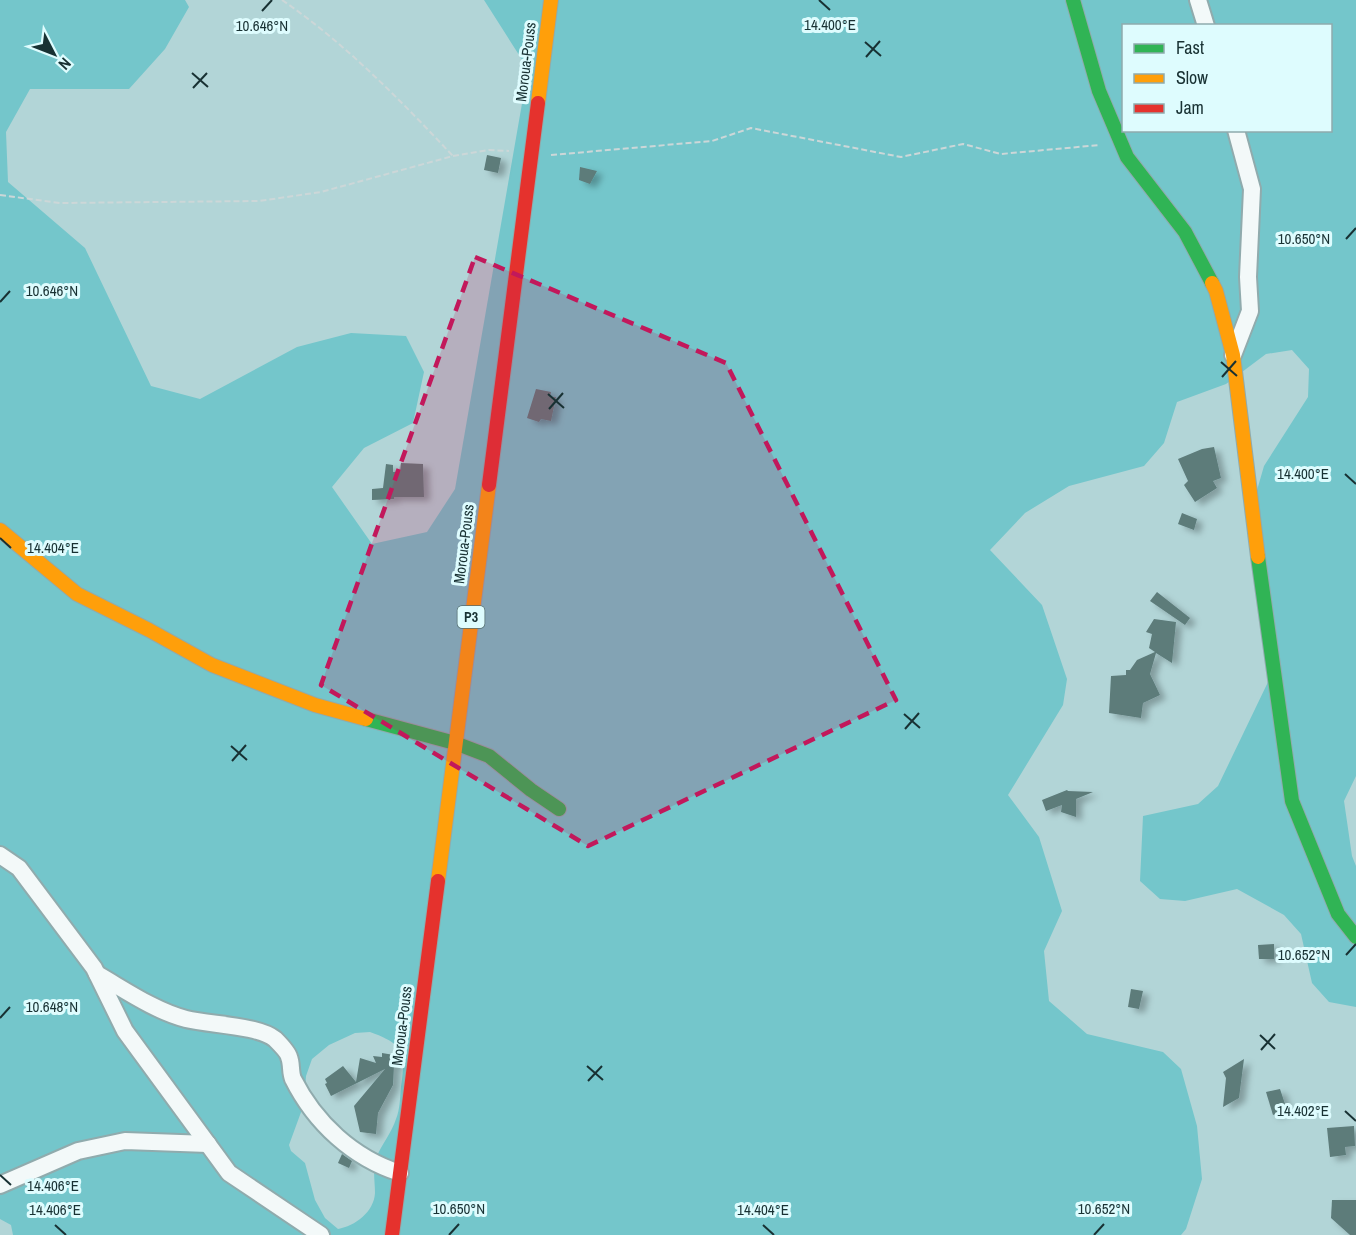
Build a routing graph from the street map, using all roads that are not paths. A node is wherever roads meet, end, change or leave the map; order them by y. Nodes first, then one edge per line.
1 (551, 0) edge
2 (1074, 0) edge
3 (1198, 0) edge
4 (1205, 24) edge
5 (1237, 132) edge
6 (1233, 354) junction
7 (0, 530) edge
8 (455, 743) junction
9 (559, 809) dead end
10 (0, 855) edge
11 (1356, 937) edge
12 (97, 974) junction
13 (208, 1144) junction
14 (400, 1173) junction
15 (0, 1185) edge
16 (321, 1235) edge
17 (392, 1235) edge

1 - 8 street, Moroua-Pouss / P3
2 - 6 street
3 - 4 street
5 - 6 street
6 - 11 street
7 - 8 street
8 - 9 street
8 - 14 street, Moroua-Pouss / P3
10 - 12 street
12 - 13 street
12 - 14 street
13 - 15 street
13 - 16 street
14 - 17 street, Moroua-Pouss / P3

